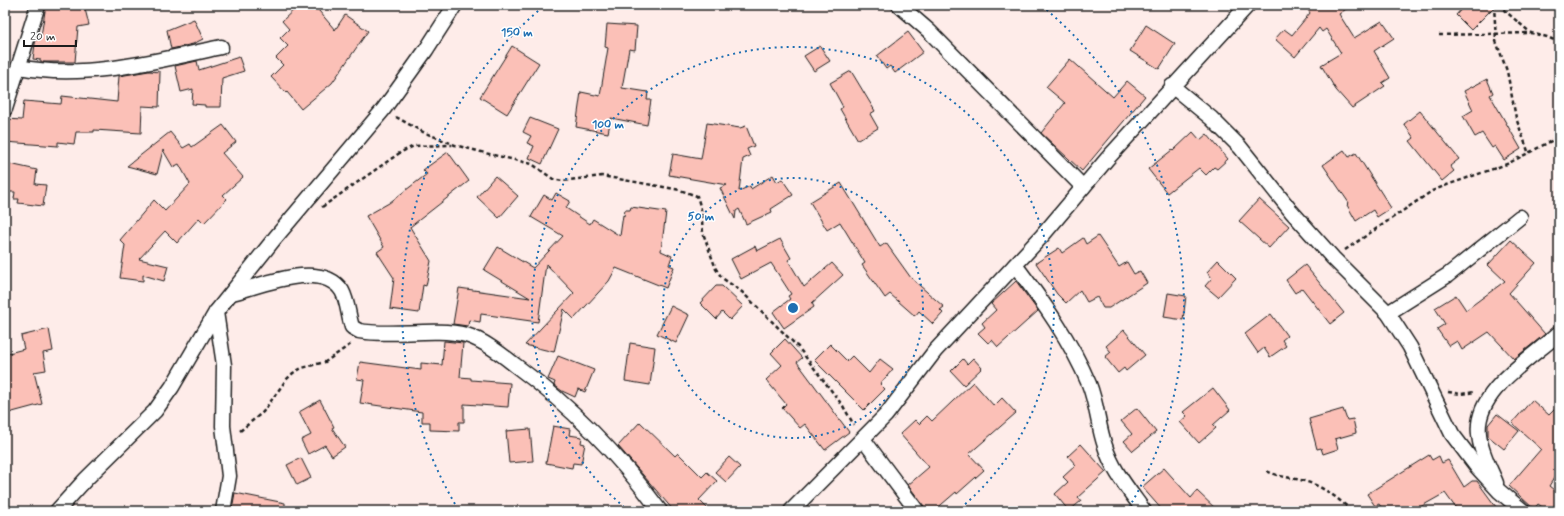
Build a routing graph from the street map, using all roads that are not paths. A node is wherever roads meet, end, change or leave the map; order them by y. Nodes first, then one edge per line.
1 (38, 5) edge
2 (455, 5) edge
3 (899, 5) edge
4 (1248, 5) edge
5 (221, 47) dead end
6 (19, 67) junction
7 (1172, 86) junction
8 (5, 109) edge
9 (1083, 188) junction
10 (1520, 217) dead end
11 (1015, 265) junction
12 (232, 293) junction
13 (216, 312) junction
14 (1388, 314) junction
15 (1559, 333) edge
16 (863, 439) junction
17 (1499, 491) junction
18 (57, 511) edge
19 (223, 511) edge
20 (660, 511) edge
21 (791, 511) edge
22 (917, 511) edge
23 (1144, 511) edge
24 (1523, 511) edge

1 - 6 street
2 - 12 street
3 - 9 street
4 - 7 street
5 - 6 street
6 - 8 street
7 - 9 street
7 - 14 street
9 - 11 street
10 - 14 street
11 - 16 street
11 - 23 street
12 - 13 street
12 - 20 street
13 - 18 street
13 - 19 street
14 - 17 street
15 - 17 street
16 - 21 street
16 - 22 street
17 - 24 street

